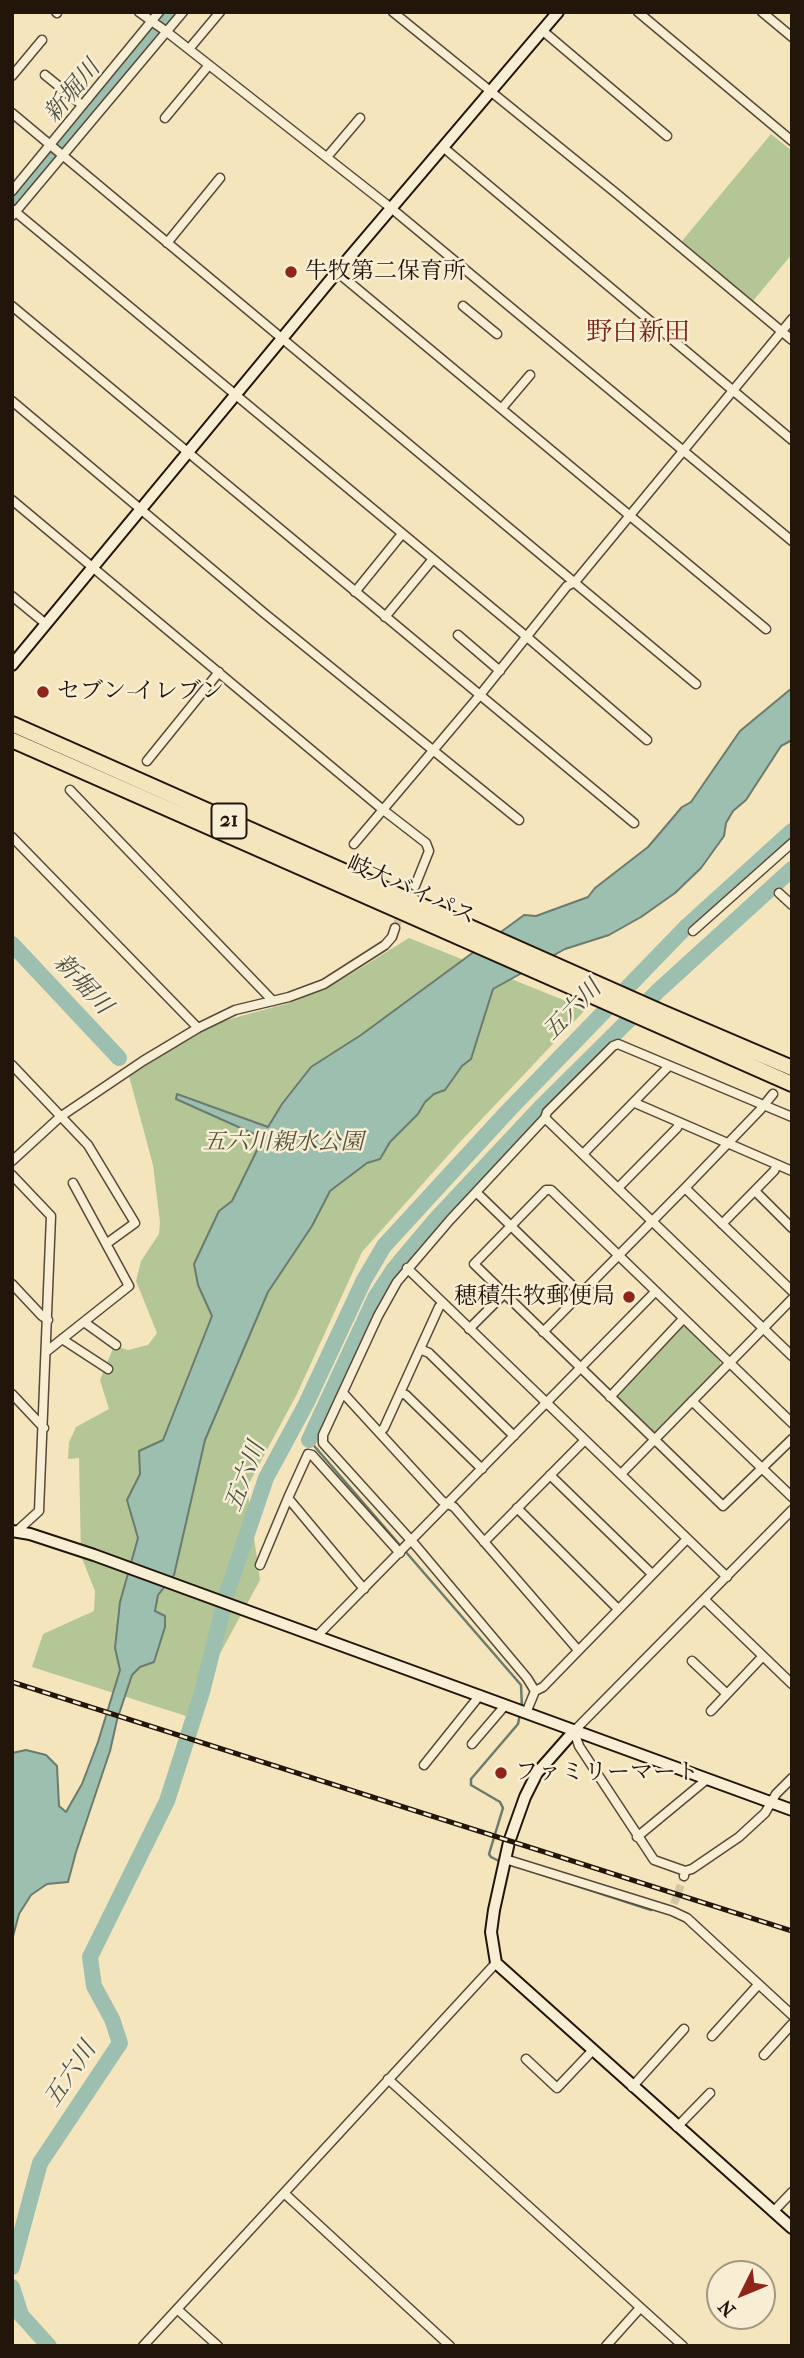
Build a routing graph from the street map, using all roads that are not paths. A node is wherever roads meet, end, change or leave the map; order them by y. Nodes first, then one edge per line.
1 (139, 12) edge
2 (159, 12) edge
3 (183, 12) edge
4 (220, 12) edge
5 (393, 12) edge
6 (558, 12) edge
7 (638, 12) edge
8 (762, 12) edge
9 (152, 23) junction
10 (543, 30) junction
11 (165, 31) junction
12 (792, 37) edge
13 (43, 40) dead end
14 (189, 49) junction
15 (209, 65) junction
16 (45, 75) dead end
17 (12, 76) edge
18 (492, 91) junction
19 (82, 105) junction
20 (12, 113) edge
21 (165, 118) dead end
22 (360, 118) dead end
23 (667, 136) dead end
24 (792, 141) edge
25 (444, 148) junction
26 (56, 150) junction
27 (327, 157) junction
28 (220, 178) dead end
29 (12, 191) edge
30 (391, 208) junction
31 (13, 212) edge
32 (167, 243) junction
33 (337, 272) junction
34 (12, 306) edge
35 (463, 306) dead end
36 (792, 319) edge
37 (781, 331) junction
38 (497, 334) dead end
39 (283, 338) junction
40 (792, 340) edge
41 (530, 375) dead end
42 (733, 391) junction
43 (236, 395) junction
44 (12, 401) edge
45 (502, 408) junction
46 (792, 440) edge
47 (683, 451) junction
48 (188, 452) junction
49 (12, 500) edge
50 (140, 508) junction
51 (630, 515) junction
52 (402, 534) junction
53 (792, 541) edge
54 (433, 559) junction
55 (92, 566) junction
56 (575, 582) junction
57 (355, 592) junction
58 (12, 596) edge
59 (385, 617) junction
60 (46, 624) junction
61 (766, 629) dead end
62 (458, 635) dead end
63 (527, 637) junction
64 (12, 665) edge
65 (500, 671) junction
66 (219, 672) junction
67 (696, 684) dead end
68 (480, 695) junction
69 (12, 724) edge
70 (12, 740) edge
71 (647, 740) dead end
72 (432, 751) junction
73 (147, 761) dead end
74 (70, 790) dead end
75 (382, 809) junction
76 (519, 820) dead end
77 (634, 823) dead end
78 (12, 836) edge
79 (792, 843) edge
80 (354, 844) dead end
81 (415, 886) tunnel mouth
82 (779, 893) dead end
83 (792, 905) edge
84 (443, 923) junction
85 (395, 928) tunnel mouth
86 (693, 931) dead end
87 (273, 1001) junction
88 (658, 1018) junction
89 (198, 1028) junction
90 (12, 1065) edge
91 (669, 1066) junction
92 (792, 1068) edge
93 (792, 1084) edge
94 (773, 1094) dead end
95 (635, 1102) junction
96 (764, 1106) junction
97 (60, 1117) junction
98 (792, 1117) edge
99 (545, 1118) junction
100 (679, 1123) junction
101 (728, 1143) junction
102 (583, 1154) junction
103 (12, 1161) edge
104 (777, 1165) junction
105 (792, 1171) edge
106 (12, 1175) edge
107 (72, 1184) dead end
108 (618, 1188) junction
109 (685, 1188) junction
110 (755, 1191) junction
111 (476, 1192) junction
112 (652, 1222) junction
113 (722, 1224) junction
114 (511, 1226) junction
115 (792, 1228) edge
116 (106, 1244) junction
117 (618, 1256) junction
118 (407, 1268) junction
119 (12, 1284) edge
120 (655, 1292) junction
121 (792, 1292) edge
122 (505, 1294) junction
123 (581, 1294) junction
124 (792, 1299) edge
125 (443, 1304) junction
126 (683, 1319) junction
127 (48, 1320) junction
128 (84, 1322) junction
129 (763, 1328) junction
130 (469, 1329) junction
131 (543, 1332) junction
132 (62, 1339) junction
133 (116, 1345) dead end
134 (420, 1349) junction
135 (47, 1351) junction
136 (792, 1356) edge
137 (729, 1363) junction
138 (581, 1368) junction
139 (108, 1369) dead end
140 (343, 1393) junction
141 (400, 1393) junction
142 (12, 1394) edge
143 (610, 1397) junction
144 (692, 1401) junction
145 (546, 1403) junction
146 (792, 1423) edge
147 (44, 1428) junction
148 (380, 1432) junction
149 (514, 1436) junction
150 (792, 1439) edge
151 (585, 1440) junction
152 (655, 1440) junction
153 (482, 1469) junction
154 (762, 1469) junction
155 (621, 1474) junction
156 (550, 1475) junction
157 (792, 1497) edge
158 (288, 1499) junction
159 (448, 1504) junction
160 (517, 1508) junction
161 (792, 1510) edge
162 (15, 1531) edge
163 (687, 1539) junction
164 (412, 1541) junction
165 (484, 1542) junction
166 (400, 1553) junction
167 (260, 1565) dead end
168 (652, 1574) junction
169 (727, 1577) junction
170 (364, 1589) junction
171 (705, 1600) junction
172 (618, 1609) junction
173 (317, 1636) junction
174 (578, 1650) junction
175 (763, 1656) junction
176 (692, 1661) dead end
177 (792, 1684) edge
178 (535, 1691) junction
179 (727, 1694) junction
180 (480, 1695) junction
181 (503, 1704) junction
182 (711, 1711) dead end
183 (526, 1713) junction
184 (574, 1731) junction
185 (472, 1744) dead end
186 (424, 1765) dead end
187 (792, 1778) edge
188 (706, 1780) junction
189 (772, 1802) junction
190 (792, 1810) edge
191 (638, 1838) junction
192 (505, 1858) junction
193 (496, 1963) junction
194 (758, 1985) junction
195 (792, 2015) edge
196 (792, 2024) edge
197 (684, 2029) dead end
198 (712, 2036) dead end
199 (593, 2050) junction
200 (764, 2055) dead end
201 (526, 2059) dead end
202 (388, 2079) junction
203 (632, 2087) junction
204 (710, 2093) dead end
205 (677, 2127) junction
206 (792, 2192) edge
207 (284, 2193) junction
208 (773, 2212) junction
209 (792, 2228) edge
210 (640, 2308) junction
211 (177, 2309) junction
212 (143, 2346) edge
213 (218, 2346) edge
214 (450, 2346) edge
215 (606, 2346) edge
216 (682, 2346) edge

1 - 9 street
2 - 9 street
3 - 11 street
4 - 14 street
5 - 18 street
6 - 10 street
7 - 24 street
8 - 12 street
9 - 11 street
9 - 19 street
10 - 18 street
10 - 23 street
11 - 14 street
11 - 26 street
13 - 17 street
14 - 15 street
15 - 21 street
15 - 27 street
16 - 19 street
18 - 25 street
18 - 37 street
19 - 26 street
20 - 26 street
22 - 27 street
25 - 30 street
25 - 42 street
26 - 29 street
26 - 31 street
26 - 32 street
27 - 30 street
28 - 32 street
30 - 33 street
30 - 47 street
31 - 43 street
32 - 39 street
33 - 39 street
33 - 45 street
34 - 48 street
35 - 38 street
36 - 37 street
37 - 40 street
37 - 42 street
39 - 43 street
39 - 56 street
41 - 45 street
42 - 46 street
42 - 47 street
43 - 48 street
43 - 52 street
44 - 50 street
45 - 51 street
47 - 51 street
47 - 53 street
48 - 50 street
48 - 57 street
49 - 55 street
50 - 55 street
50 - 72 street
51 - 56 street
51 - 61 street
52 - 54 street
52 - 57 street
54 - 59 street
54 - 63 street
55 - 60 street
55 - 66 street
56 - 63 street
56 - 67 street
57 - 59 street
58 - 60 street
59 - 68 street
60 - 64 street
62 - 65 street
63 - 65 street
63 - 71 street
65 - 68 street
66 - 73 street
66 - 75 street
68 - 72 street
68 - 77 street
69 - 84 highway, 岐大バイパス / 21
70 - 84 highway, 岐大バイパス / 21
72 - 75 street
72 - 76 street
74 - 87 street
75 - 80 street
75 - 81 street
78 - 89 street
79 - 86 street
82 - 83 street
84 - 88 highway, 岐大バイパス / 21
85 - 87 street
87 - 89 street
88 - 92 highway, 岐大バイパス / 21
88 - 93 highway, 岐大バイパス / 21
89 - 97 street
90 - 97 street
91 - 95 street
91 - 96 street
91 - 99 street
94 - 96 street
95 - 100 street
95 - 102 street
96 - 98 street
96 - 101 street
97 - 103 street
97 - 116 street
99 - 102 street
99 - 111 street
100 - 101 street
100 - 108 street
101 - 104 street
101 - 109 street
102 - 108 street
104 - 105 street
104 - 110 street
106 - 127 street
107 - 116 street
108 - 112 street
109 - 112 street
109 - 113 street
110 - 113 street
110 - 115 street
111 - 114 street
111 - 118 street
112 - 117 street
112 - 129 street
113 - 121 street
114 - 117 street
114 - 122 street
114 - 123 street
116 - 128 street
117 - 120 street
117 - 123 street
118 - 125 street
118 - 140 street
119 - 127 street
120 - 126 street
120 - 138 street
122 - 130 street
122 - 131 street
123 - 131 street
124 - 129 street
125 - 130 street
125 - 134 street
126 - 137 street
126 - 143 street
127 - 135 street
128 - 132 street
128 - 133 street
129 - 136 street
129 - 137 street
130 - 145 street
131 - 138 street
132 - 135 street
132 - 139 street
134 - 141 street
134 - 149 street
135 - 147 street
137 - 144 street
137 - 146 street
138 - 143 street
138 - 145 street
140 - 148 street
140 - 164 street
141 - 148 street
141 - 153 street
142 - 147 street
143 - 152 street
144 - 152 street
144 - 154 street
145 - 149 street
145 - 151 street
147 - 162 street
148 - 159 street
149 - 153 street
150 - 154 street
151 - 155 street
151 - 156 street
152 - 154 street
152 - 155 street
153 - 159 street
154 - 157 street
155 - 163 street
156 - 160 street
156 - 168 street
158 - 166 street
158 - 167 street
158 - 170 street
159 - 164 street
159 - 165 street
160 - 165 street
160 - 172 street
161 - 169 street
162 - 173 street
163 - 168 street
163 - 169 street
164 - 166 street
164 - 178 street
165 - 174 street
166 - 170 street
168 - 172 street
169 - 171 street
170 - 173 street
171 - 175 street
171 - 184 street
172 - 174 street
173 - 180 street
174 - 178 street
175 - 177 street
175 - 179 street
176 - 179 street
178 - 183 street
179 - 182 street
180 - 181 street
180 - 186 street
181 - 183 street
181 - 185 street
183 - 184 street
184 - 188 street
184 - 191 street
184 - 192 street
187 - 189 street
188 - 189 street
188 - 191 street
189 - 190 street
189 - 191 street
192 - 193 street
192 - 194 street
193 - 199 street
193 - 202 street
194 - 195 street
194 - 198 street
196 - 200 street
197 - 203 street
199 - 201 street
199 - 203 street
202 - 207 street
202 - 210 street
203 - 205 street
204 - 205 street
205 - 208 street
206 - 208 street
207 - 211 street
207 - 214 street
208 - 209 street
210 - 215 street
210 - 216 street
211 - 212 street
211 - 213 street

